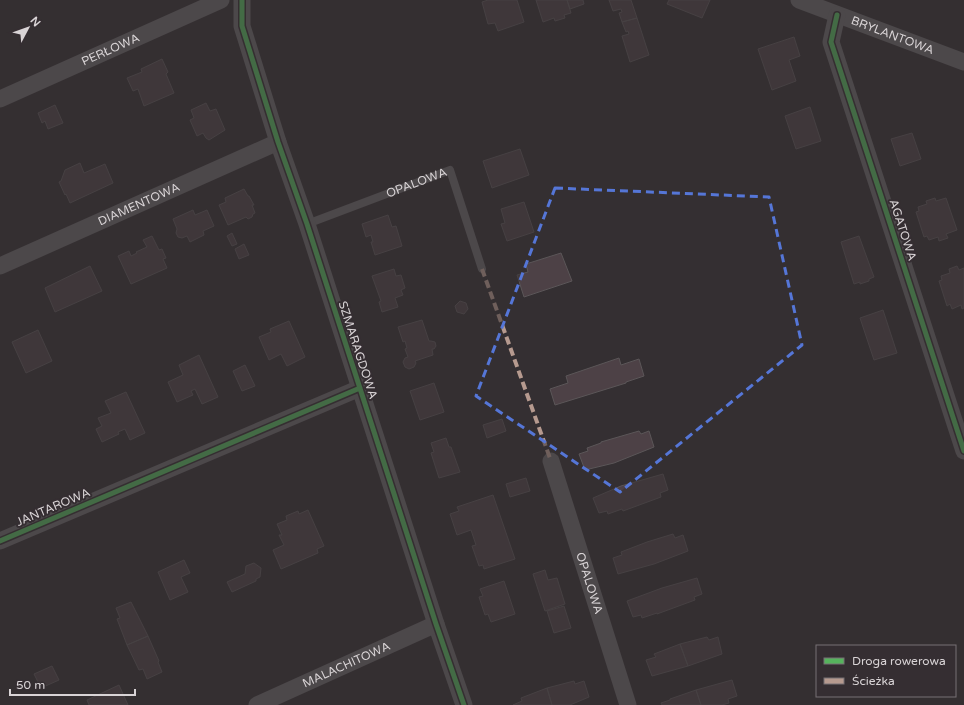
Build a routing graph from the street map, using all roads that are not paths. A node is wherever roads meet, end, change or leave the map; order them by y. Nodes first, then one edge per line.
1 (221, 0) edge
2 (242, 0) edge
3 (799, 0) edge
4 (835, 7) edge
5 (964, 62) edge
6 (0, 99) edge
7 (278, 142) junction
8 (307, 224) junction
9 (0, 266) edge
10 (482, 269) dead end
11 (360, 388) junction
12 (964, 451) edge
13 (551, 461) dead end
14 (0, 542) edge
15 (436, 624) junction
16 (257, 705) edge
17 (464, 705) edge
18 (628, 705) edge

1 - 6 street, PERŁOWA
2 - 7 street, SZMARAGDOWA
3 - 4 street, BRYLANTOWA
4 - 5 street, BRYLANTOWA
4 - 12 street, AGATOWA
7 - 8 street, SZMARAGDOWA
7 - 9 street, DIAMENTOWA
8 - 10 lane, OPALOWA
8 - 11 street, SZMARAGDOWA
11 - 14 street, JANTAROWA
11 - 15 street, SZMARAGDOWA
13 - 18 street, OPALOWA
15 - 16 street, MALACHITOWA
15 - 17 street, SZMARAGDOWA

